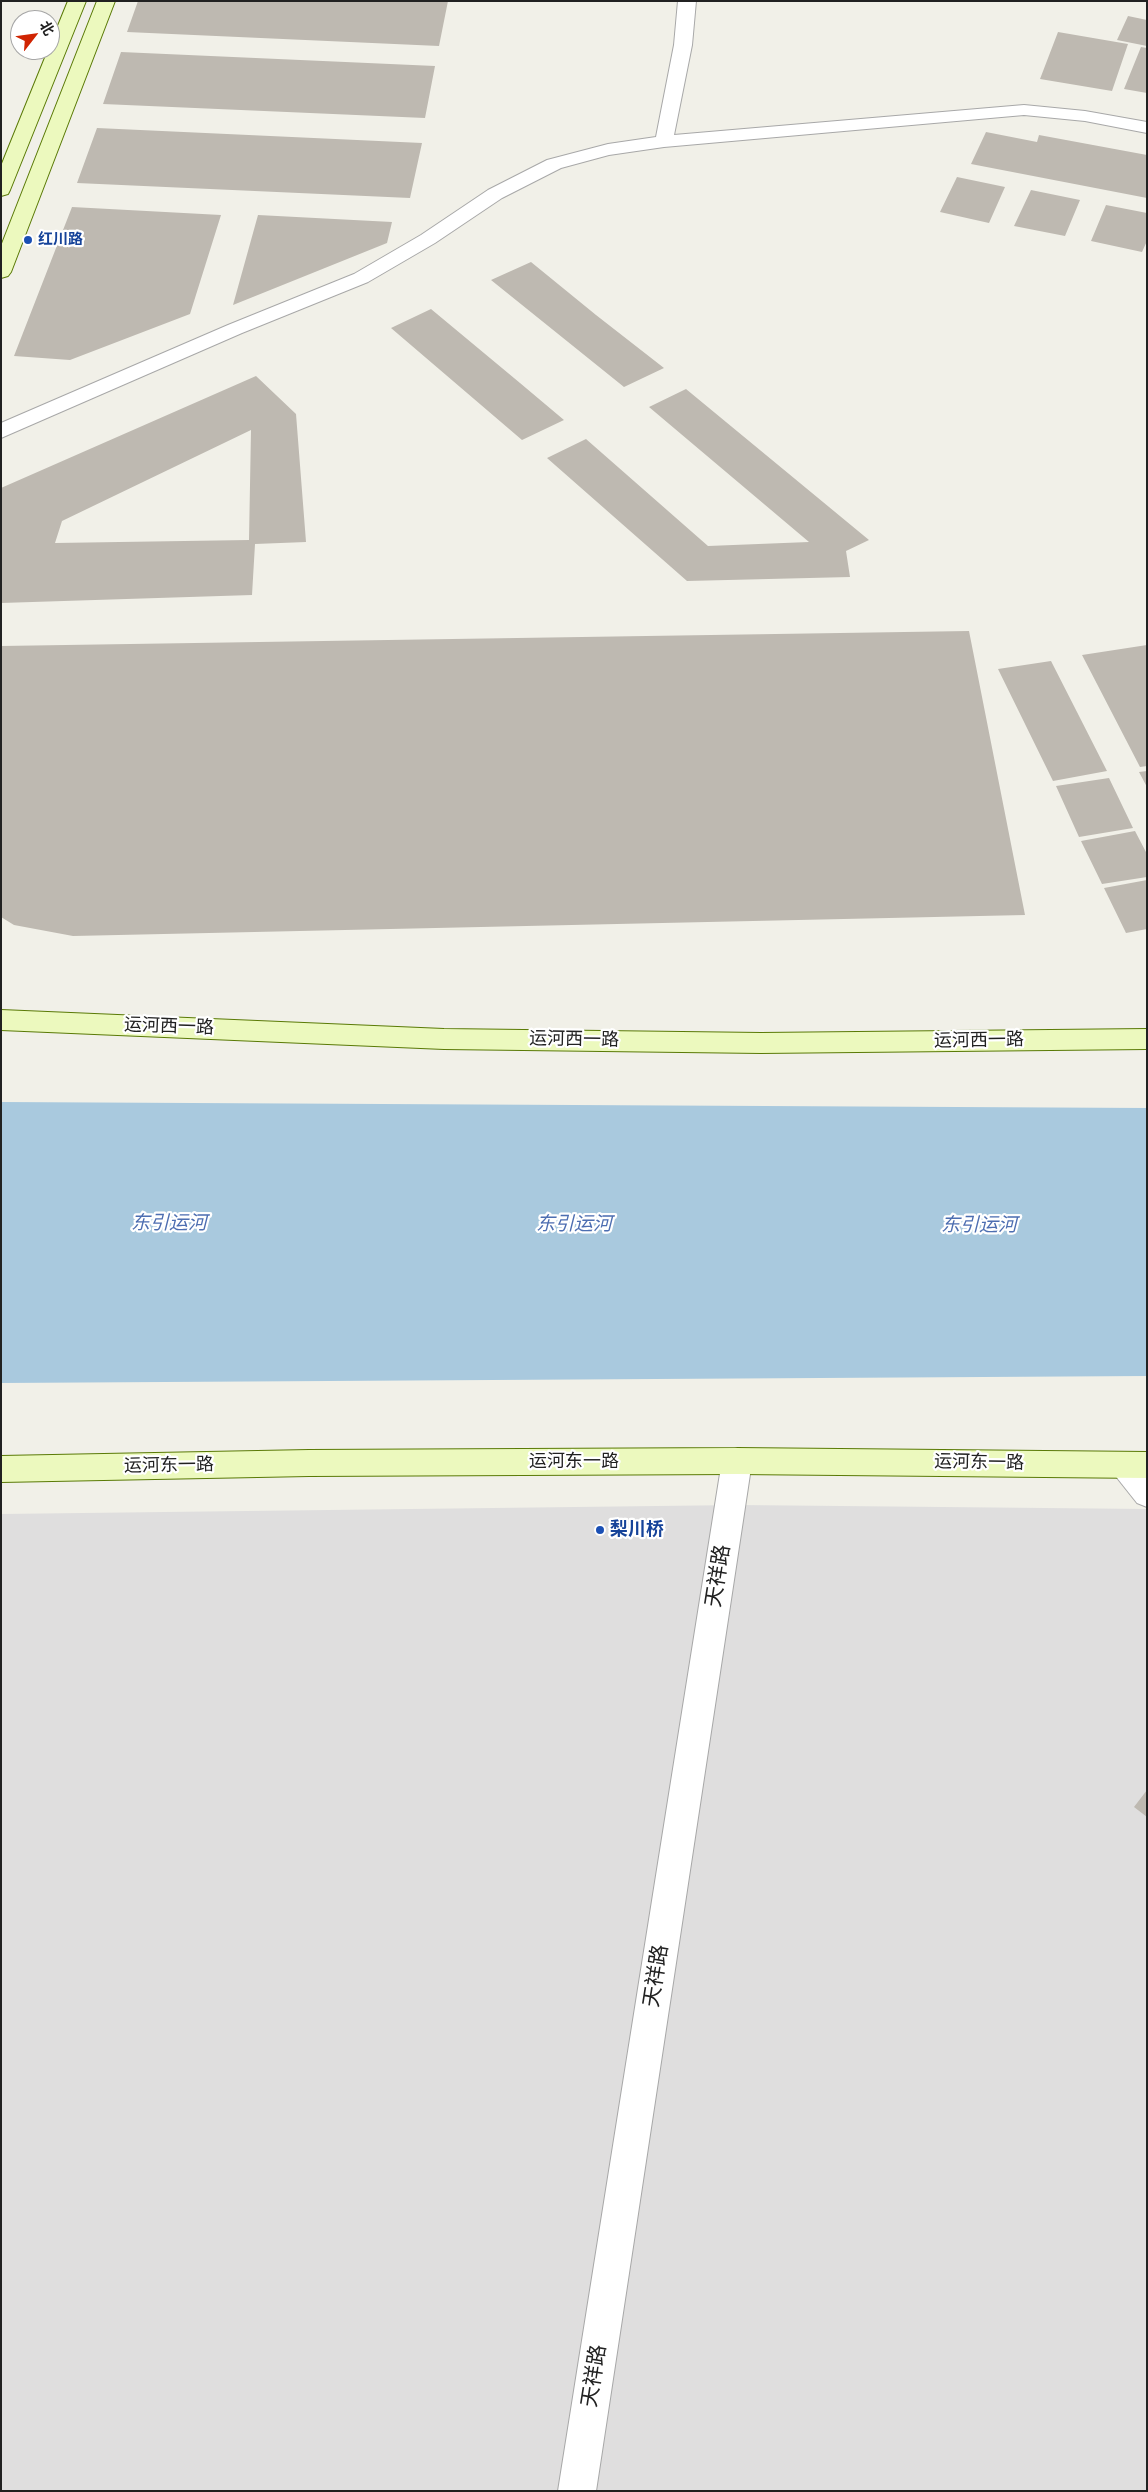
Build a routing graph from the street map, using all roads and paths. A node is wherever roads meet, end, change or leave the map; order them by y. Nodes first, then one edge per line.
1 (77, 1) edge
2 (106, 1) edge
3 (687, 1) edge
4 (1147, 128) edge
5 (664, 141) junction
6 (1, 190) edge
7 (1, 272) edge
8 (1, 431) edge
9 (1, 1020) edge
10 (1147, 1040) edge
11 (737, 1461) junction
12 (1135, 1465) edge
13 (1, 1469) edge
14 (1147, 1494) edge
15 (578, 2491) edge

1 - 6 street
2 - 7 street
3 - 5 street
4 - 5 street
5 - 8 street
9 - 10 street, 运河西一路
11 - 12 street, 运河东一路
11 - 13 street, 运河东一路
11 - 15 street, 天祥路
12 - 14 street

